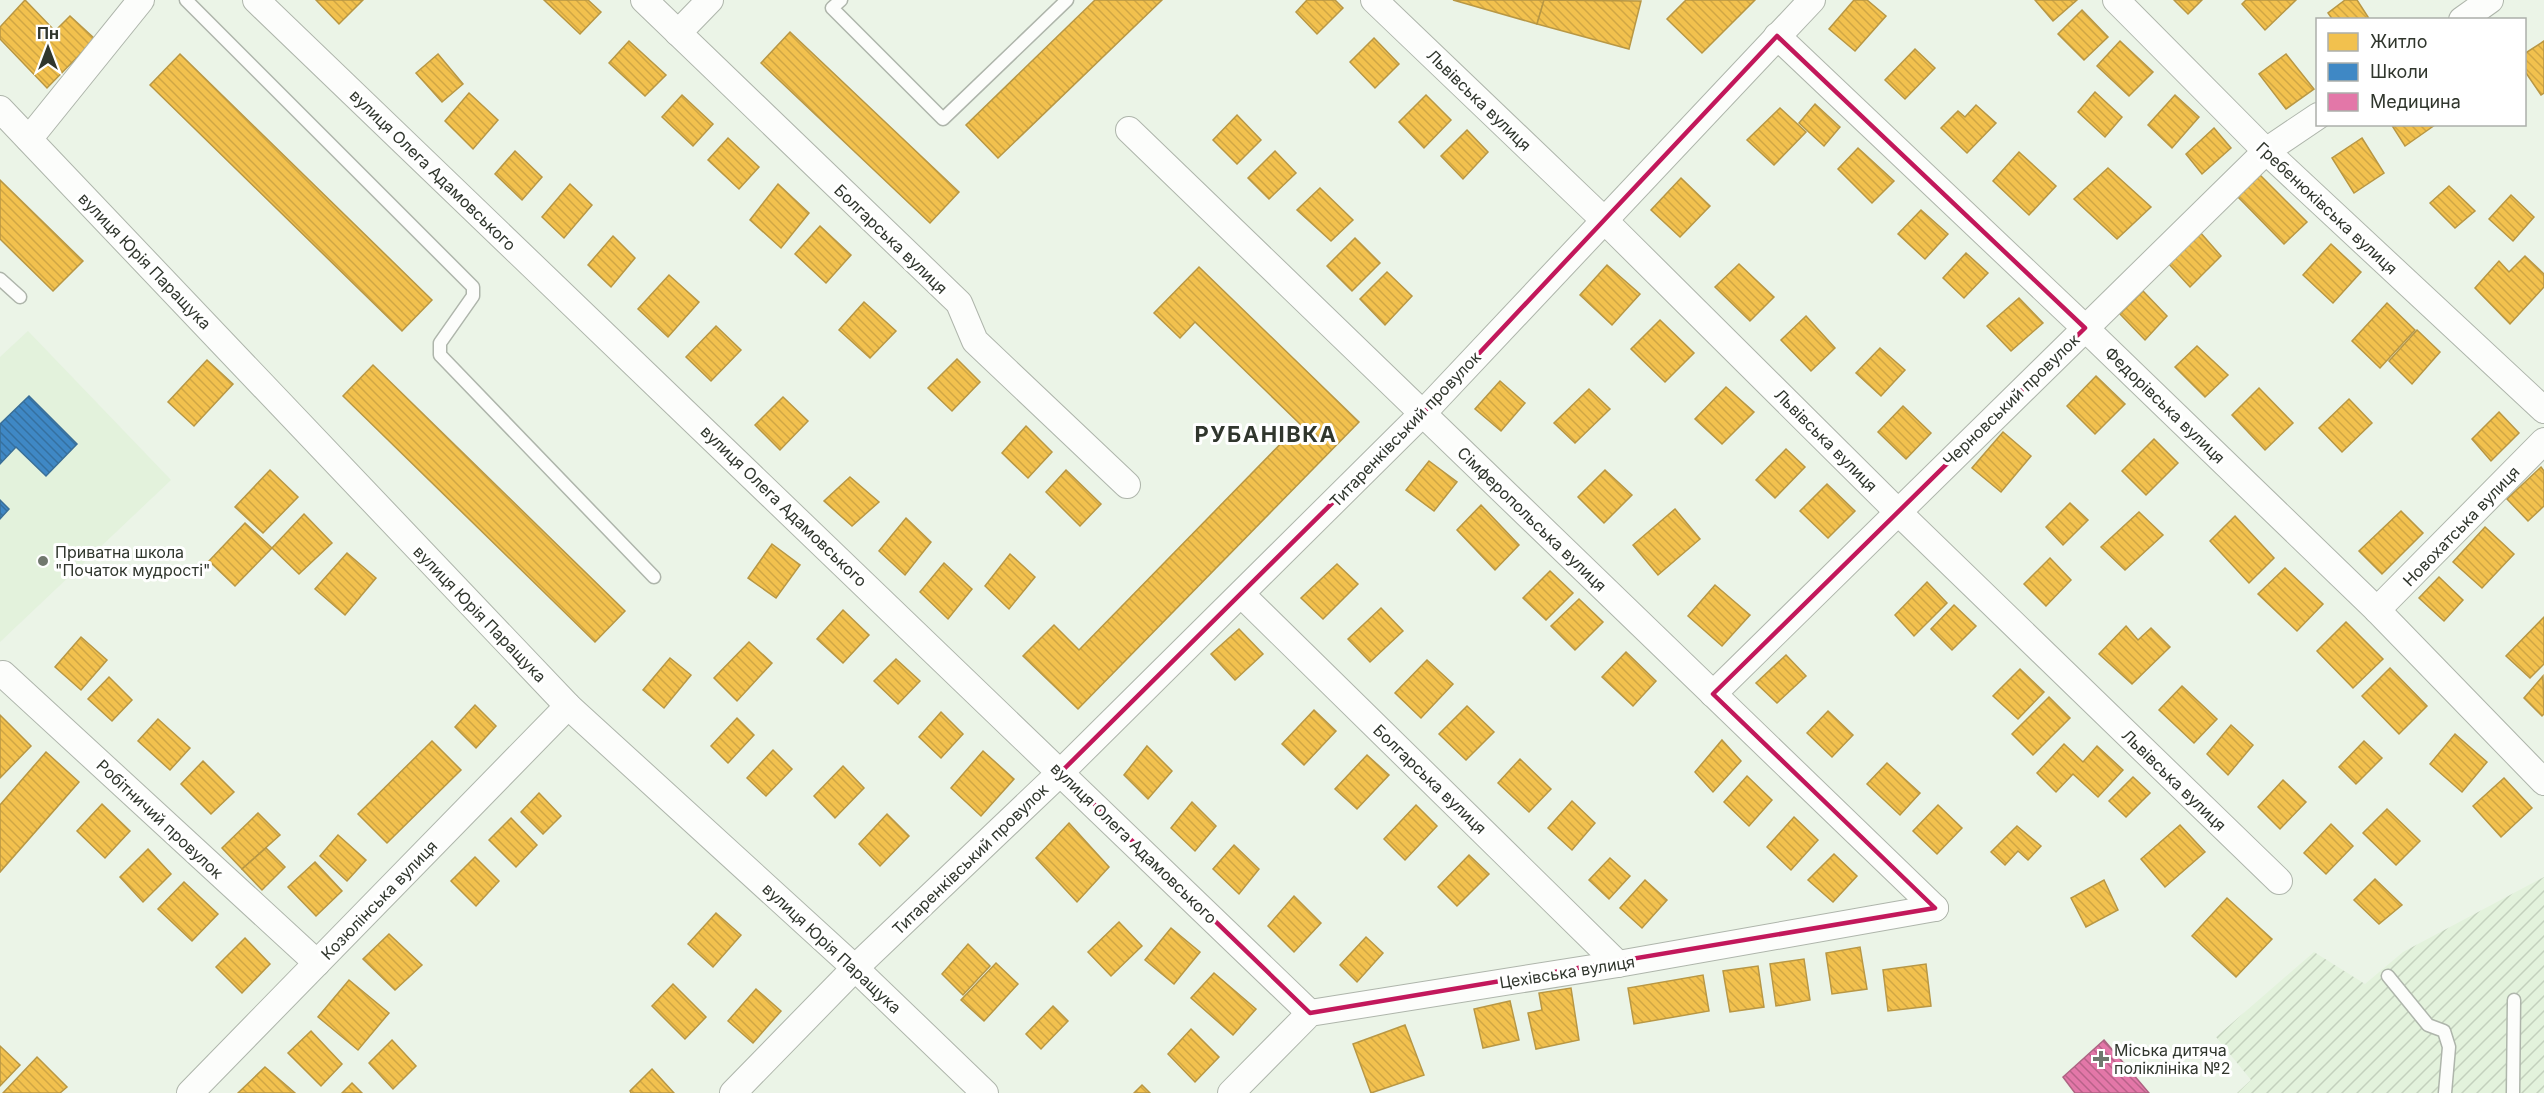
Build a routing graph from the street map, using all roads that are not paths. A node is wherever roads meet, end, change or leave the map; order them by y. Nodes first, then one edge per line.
1 (141, 0) edge
2 (186, 0) edge
3 (256, 0) edge
4 (644, 0) edge
5 (710, 0) edge
6 (841, 0) edge
7 (1067, 0) edge
8 (1374, 0) edge
9 (1812, 0) edge
10 (2115, 0) edge
11 (2490, 0) edge
12 (2465, 18) edge
13 (678, 33) junction
14 (1777, 36) junction
15 (0, 108) edge
16 (2316, 117) edge
17 (1129, 130) dead end
18 (29, 139) junction
19 (2266, 151) junction
20 (1605, 220) junction
21 (0, 279) edge
22 (20, 297) dead end
23 (2085, 328) junction
24 (2544, 410) edge
25 (1423, 413) junction
26 (2544, 441) edge
27 (1127, 485) dead end
28 (1898, 511) junction
29 (654, 577) dead end
30 (1242, 595) junction
31 (2377, 610) junction
32 (1, 676) edge
33 (1713, 694) junction
34 (568, 706) junction
35 (1061, 772) junction
36 (2544, 782) edge
37 (2279, 881) dead end
38 (1935, 908) joint
39 (317, 963) junction
40 (1618, 964) junction
41 (855, 968) junction
42 (2388, 976) dead end
43 (2514, 1000) dead end
44 (1310, 1013) junction
45 (190, 1093) edge
46 (734, 1093) edge
47 (985, 1093) edge
48 (1232, 1093) edge
49 (2445, 1093) edge
50 (2513, 1093) edge

1 - 18 street
2 - 29 lane
3 - 35 street, вулиця Олега Адамовського
4 - 13 street, Болгарська вулиця
5 - 13 street
6 - 7 lane
8 - 20 street, Львівська вулиця
9 - 14 street, Титаренківський провулок
10 - 19 street, Гребенюківська вулиця
11 - 12 street
13 - 27 street, Болгарська вулиця
14 - 20 street, Титаренківський провулок
14 - 23 street, Федорівська вулиця
15 - 18 street, вулиця Юрія Паращука
16 - 19 street, Черновський провулок
17 - 25 street, Сімферопольська вулиця
18 - 34 street, вулиця Юрія Паращука
19 - 23 street, Черновський провулок
19 - 24 street, Гребенюківська вулиця
20 - 25 street, Титаренківський провулок
20 - 28 street, Львівська вулиця
21 - 22 lane
23 - 28 street, Черновський провулок
23 - 31 street, Федорівська вулиця
25 - 30 street, Титаренківський провулок
25 - 33 street, Сімферопольська вулиця
26 - 31 street, Новохатська вулиця
28 - 33 street, Черновський провулок
28 - 37 street, Львівська вулиця
30 - 35 street, Титаренківський провулок
30 - 40 street, Болгарська вулиця
31 - 36 street, Федорівська вулиця
32 - 39 street, Робітничий провулок
33 - 38 street, Сімферопольська вулиця
34 - 39 street, Козюлінська вулиця
34 - 41 street, вулиця Юрія Паращука
35 - 41 street, Титаренківський провулок
35 - 44 street, вулиця Олега Адамовського
38 - 40 street, Цехівська вулиця
39 - 45 street, Козюлінська вулиця
40 - 44 street, Цехівська вулиця
41 - 46 street, Титаренківський провулок
41 - 47 street, вулиця Юрія Паращука
42 - 49 lane
43 - 50 lane
44 - 48 street

